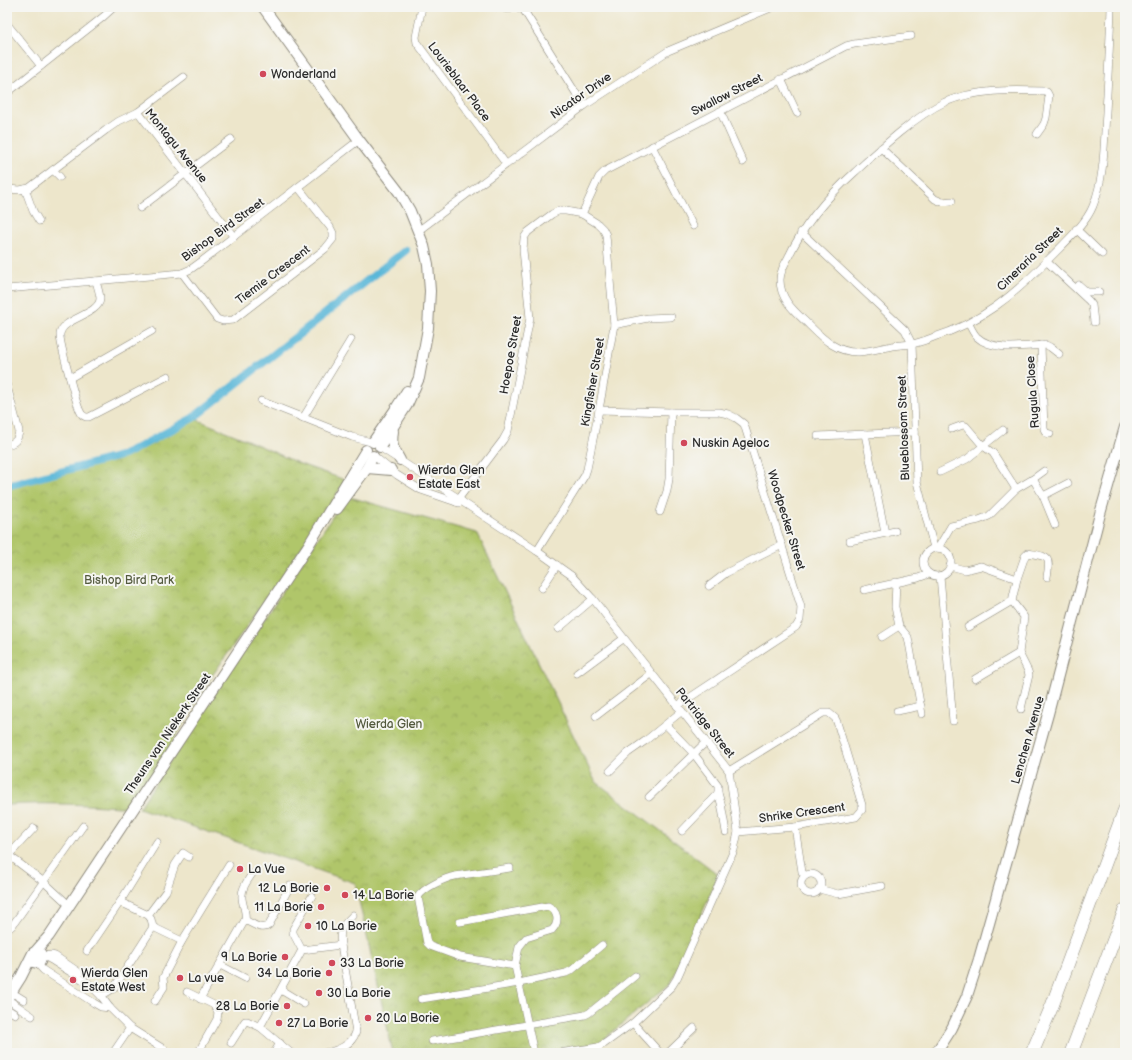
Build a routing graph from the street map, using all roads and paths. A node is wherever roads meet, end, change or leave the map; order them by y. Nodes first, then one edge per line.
1 (114, 7) edge
2 (262, 7) edge
3 (422, 7) edge
4 (497, 7) edge
5 (773, 7) edge
6 (1111, 7) edge
7 (524, 8) edge
8 (7, 24) edge
9 (910, 36) dead end
10 (41, 66) junction
11 (184, 77) dead end
12 (781, 79) junction
13 (7, 93) edge
14 (584, 106) junction
15 (720, 111) junction
16 (138, 112) junction
17 (797, 113) dead end
18 (1037, 134) dead end
19 (231, 139) dead end
20 (358, 140) junction
21 (652, 146) junction
22 (881, 148) junction
23 (743, 162) dead end
24 (506, 164) junction
25 (53, 170) junction
26 (185, 175) junction
27 (60, 177) dead end
28 (298, 187) junction
29 (7, 189) edge
30 (25, 189) junction
31 (952, 201) dead end
32 (140, 208) dead end
33 (582, 214) junction
34 (39, 221) dead end
35 (693, 226) dead end
36 (1076, 229) junction
37 (418, 232) junction
38 (801, 232) junction
39 (234, 237) junction
40 (1102, 254) dead end
41 (1048, 260) junction
42 (182, 273) junction
43 (96, 281) junction
44 (7, 288) edge
45 (1099, 292) dead end
46 (671, 317) dead end
47 (1094, 322) dead end
48 (969, 324) junction
49 (614, 325) junction
50 (906, 330) junction
51 (152, 331) dead end
52 (351, 339) dead end
53 (912, 344) junction
54 (1041, 345) junction
55 (897, 346) junction
56 (1059, 354) dead end
57 (419, 370) junction
58 (168, 376) dead end
59 (70, 378) junction
60 (7, 386) edge
61 (261, 401) dead end
62 (599, 410) junction
63 (671, 412) junction
64 (303, 418) junction
65 (394, 425) junction
66 (1125, 427) edge
67 (952, 429) dead end
68 (1003, 430) dead end
69 (915, 432) junction
70 (865, 434) junction
71 (1050, 434) dead end
72 (818, 436) dead end
73 (7, 445) edge
74 (983, 446) junction
75 (373, 449) junction
76 (402, 462) junction
77 (366, 468) junction
78 (1044, 470) dead end
79 (394, 472) junction
80 (940, 472) dead end
81 (1033, 479) junction
82 (1068, 483) dead end
83 (1016, 489) junction
84 (1043, 496) junction
85 (459, 501) junction
86 (660, 512) dead end
87 (1055, 525) dead end
88 (895, 531) dead end
89 (884, 533) junction
90 (850, 541) dead end
91 (782, 545) junction
92 (308, 546) junction
93 (936, 548) junction
94 (537, 551) junction
95 (557, 565) junction
96 (950, 566) junction
97 (930, 574) junction
98 (940, 576) junction
99 (1047, 577) dead end
100 (1017, 578) junction
101 (896, 582) junction
102 (709, 586) dead end
103 (542, 588) dead end
104 (864, 590) dead end
105 (593, 600) junction
106 (1012, 601) junction
107 (899, 626) junction
108 (968, 627) dead end
109 (558, 629) dead end
110 (882, 637) dead end
111 (623, 639) junction
112 (1019, 653) junction
113 (577, 673) dead end
114 (650, 674) junction
115 (975, 679) dead end
116 (921, 706) junction
117 (679, 708) junction
118 (1021, 710) dead end
119 (897, 711) dead end
120 (922, 714) dead end
121 (596, 716) dead end
122 (953, 722) dead end
123 (666, 725) junction
124 (706, 742) junction
125 (694, 754) junction
126 (610, 771) dead end
127 (729, 771) junction
128 (718, 793) junction
129 (649, 797) dead end
130 (1125, 810) edge
131 (83, 826) dead end
132 (795, 827) junction
133 (34, 828) dead end
134 (682, 831) dead end
135 (726, 832) dead end
136 (738, 832) junction
137 (157, 842) dead end
138 (7, 856) edge
139 (189, 857) dead end
140 (229, 865) dead end
141 (510, 868) dead end
142 (252, 874) dead end
143 (805, 876) junction
144 (44, 882) junction
145 (290, 886) dead end
146 (882, 886) dead end
147 (819, 889) junction
148 (312, 896) dead end
149 (120, 902) junction
150 (69, 905) junction
151 (1125, 910) edge
152 (148, 915) junction
153 (353, 916) dead end
154 (245, 920) junction
155 (460, 922) dead end
156 (153, 927) junction
157 (7, 930) edge
158 (182, 941) junction
159 (341, 945) junction
160 (602, 945) dead end
161 (302, 950) junction
162 (87, 951) dead end
163 (38, 957) junction
164 (220, 965) junction
165 (515, 966) junction
166 (68, 967) junction
167 (635, 976) dead end
168 (245, 978) dead end
169 (60, 979) junction
170 (88, 983) junction
171 (519, 983) junction
172 (281, 990) junction
173 (187, 992) dead end
174 (101, 996) junction
175 (8, 997) edge
176 (86, 997) junction
177 (200, 998) junction
178 (421, 999) dead end
179 (24, 1000) dead end
180 (155, 1001) dead end
181 (304, 1004) dead end
182 (7, 1008) edge
183 (110, 1008) junction
184 (16, 1014) dead end
185 (32, 1016) dead end
186 (632, 1023) junction
187 (528, 1025) junction
188 (260, 1027) junction
189 (130, 1028) junction
190 (694, 1028) dead end
191 (432, 1041) dead end
192 (231, 1043) dead end
193 (280, 1043) junction
194 (577, 1052) edge
195 (113, 1053) edge
196 (170, 1053) edge
197 (198, 1053) edge
198 (274, 1053) edge
199 (291, 1053) edge
200 (324, 1053) edge
201 (534, 1053) edge
202 (559, 1053) edge
203 (660, 1053) edge
204 (668, 1053) edge
205 (936, 1053) edge
206 (1032, 1053) edge
207 (1071, 1053) edge

1 - 10 street
2 - 20 street, Theuns van Niekerk Street
3 - 24 street, Lourieblaar Place
4 - 7 street
5 - 14 street, Nicator Drive
6 - 36 street, Cineraria Street
7 - 14 street
8 - 10 street
9 - 12 street, Swallow Street
10 - 13 street
11 - 16 street
12 - 15 street, Swallow Street
12 - 17 street
14 - 24 street, Nicator Drive
15 - 21 street, Swallow Street
15 - 23 street
16 - 25 street, Montagu Avenue
16 - 26 street, Montagu Avenue
18 - 22 street, Cineraria Street
19 - 26 street
20 - 28 street, Bishop Bird Street
20 - 37 street, Theuns van Niekerk Street
21 - 33 street, Swallow Street
21 - 35 street
22 - 31 street
22 - 38 street, Cineraria Street
24 - 37 street, Nicator Drive
25 - 27 street
25 - 30 street, Montagu Avenue
26 - 32 street
26 - 39 street, Montagu Avenue
28 - 39 street, Bishop Bird Street
28 - 42 street, Tiemie Crescent
29 - 30 street
30 - 34 street
33 - 49 street, Kingfisher Street
33 - 85 street, Hoepoe Street
36 - 40 street
36 - 41 street, Cineraria Street
37 - 57 street, Theuns van Niekerk Street
38 - 50 street, Blueblossom Street
38 - 55 street, Cineraria Street
39 - 42 street, Bishop Bird Street
41 - 45 street
41 - 47 street
41 - 48 street, Cineraria Street
42 - 43 street, Bishop Bird Street
43 - 44 street, Bishop Bird Street
43 - 59 street
46 - 49 street
48 - 53 street, Cineraria Street
48 - 54 street, Rugula Close
49 - 62 street, Kingfisher Street
50 - 53 street, Blueblossom Street
50 - 55 street
51 - 59 street
52 - 64 street
53 - 55 street, Cineraria Street
53 - 69 street, Blueblossom Street
54 - 56 street, Rugula Close
54 - 71 street, Rugula Close
57 - 65 street, Theuns van Niekerk Street
57 - 75 street, Theuns van Niekerk Street
58 - 59 street
60 - 73 street
61 - 64 street
62 - 63 street, Woodpecker Street
62 - 94 street, Kingfisher Street
63 - 86 street
63 - 91 street, Woodpecker Street
64 - 75 street
65 - 75 street, Theuns van Niekerk Street
65 - 76 street
66 - 205 street, Lenchen Avenue
67 - 74 street
68 - 74 street
69 - 70 street
69 - 93 street, Blueblossom Street
70 - 72 street
70 - 89 street
74 - 80 street
74 - 83 street
75 - 76 street, Partridge Street
75 - 77 street, Theuns van Niekerk Street
75 - 79 street, Partridge Street
75 - 92 street, Theuns van Niekerk Street
76 - 79 street
76 - 85 street, Partridge Street
77 - 79 street
77 - 92 street, Theuns van Niekerk Street
78 - 81 street
79 - 85 street, Partridge Street
81 - 83 street
81 - 84 street
82 - 84 street
83 - 93 street
84 - 87 street
85 - 94 street, Partridge Street
88 - 89 street
89 - 90 street
91 - 102 street
91 - 117 street, Woodpecker Street
92 - 150 street, Theuns van Niekerk Street
93 - 96 street
93 - 97 street
94 - 95 street, Partridge Street
95 - 103 street
95 - 105 street, Partridge Street
96 - 98 street
96 - 100 street
97 - 98 street
97 - 101 street
98 - 122 street
99 - 100 street
100 - 106 street
101 - 104 street
101 - 107 street
105 - 109 street
105 - 111 street, Partridge Street
106 - 108 street
106 - 112 street
107 - 110 street
107 - 116 street
111 - 113 street
111 - 114 street, Partridge Street
112 - 115 street
112 - 118 street
114 - 117 street, Partridge Street
114 - 121 street
116 - 119 street
116 - 120 street
117 - 123 street, Woodpecker Street
117 - 124 street, Partridge Street
123 - 125 street
123 - 126 street, Woodpecker Street
124 - 125 street
124 - 127 street, Partridge Street
125 - 128 street
125 - 129 street
127 - 132 street, Shrike Crescent
127 - 136 street, Partridge Street
128 - 134 street
128 - 135 street
130 - 206 highway
131 - 144 street
132 - 136 street, Shrike Crescent
132 - 143 street
133 - 138 street
136 - 186 street, Partridge Street
137 - 149 street
138 - 144 street
139 - 152 street
140 - 158 street
141 - 165 street
142 - 154 street
143 - 147 street
143 - 147 street
144 - 150 street
144 - 157 street
145 - 154 street
146 - 147 street
148 - 161 street
149 - 152 street
149 - 162 street
150 - 163 street, Theuns van Niekerk Street
151 - 207 highway
152 - 156 street
153 - 159 street
154 - 164 street
155 - 165 street
156 - 158 street
156 - 174 street
158 - 180 street
159 - 161 street
159 - 200 street
160 - 171 street
161 - 172 street
163 - 166 street
163 - 169 street
163 - 175 street, Theuns van Niekerk Street
164 - 168 street
164 - 177 street
165 - 171 street
166 - 169 street
166 - 170 street
167 - 187 street
169 - 176 street
170 - 174 street
170 - 176 street
171 - 178 street
171 - 187 street
172 - 181 street
172 - 188 street
173 - 177 street
174 - 183 street
175 - 179 street
175 - 185 street
176 - 183 street
177 - 197 street
182 - 184 street
183 - 189 street
186 - 194 street, Partridge Street
186 - 203 street
187 - 191 street
187 - 201 street
188 - 192 street
188 - 193 street
189 - 195 street
189 - 196 street
190 - 204 street
193 - 198 street
193 - 199 street
194 - 202 street, Partridge Street

